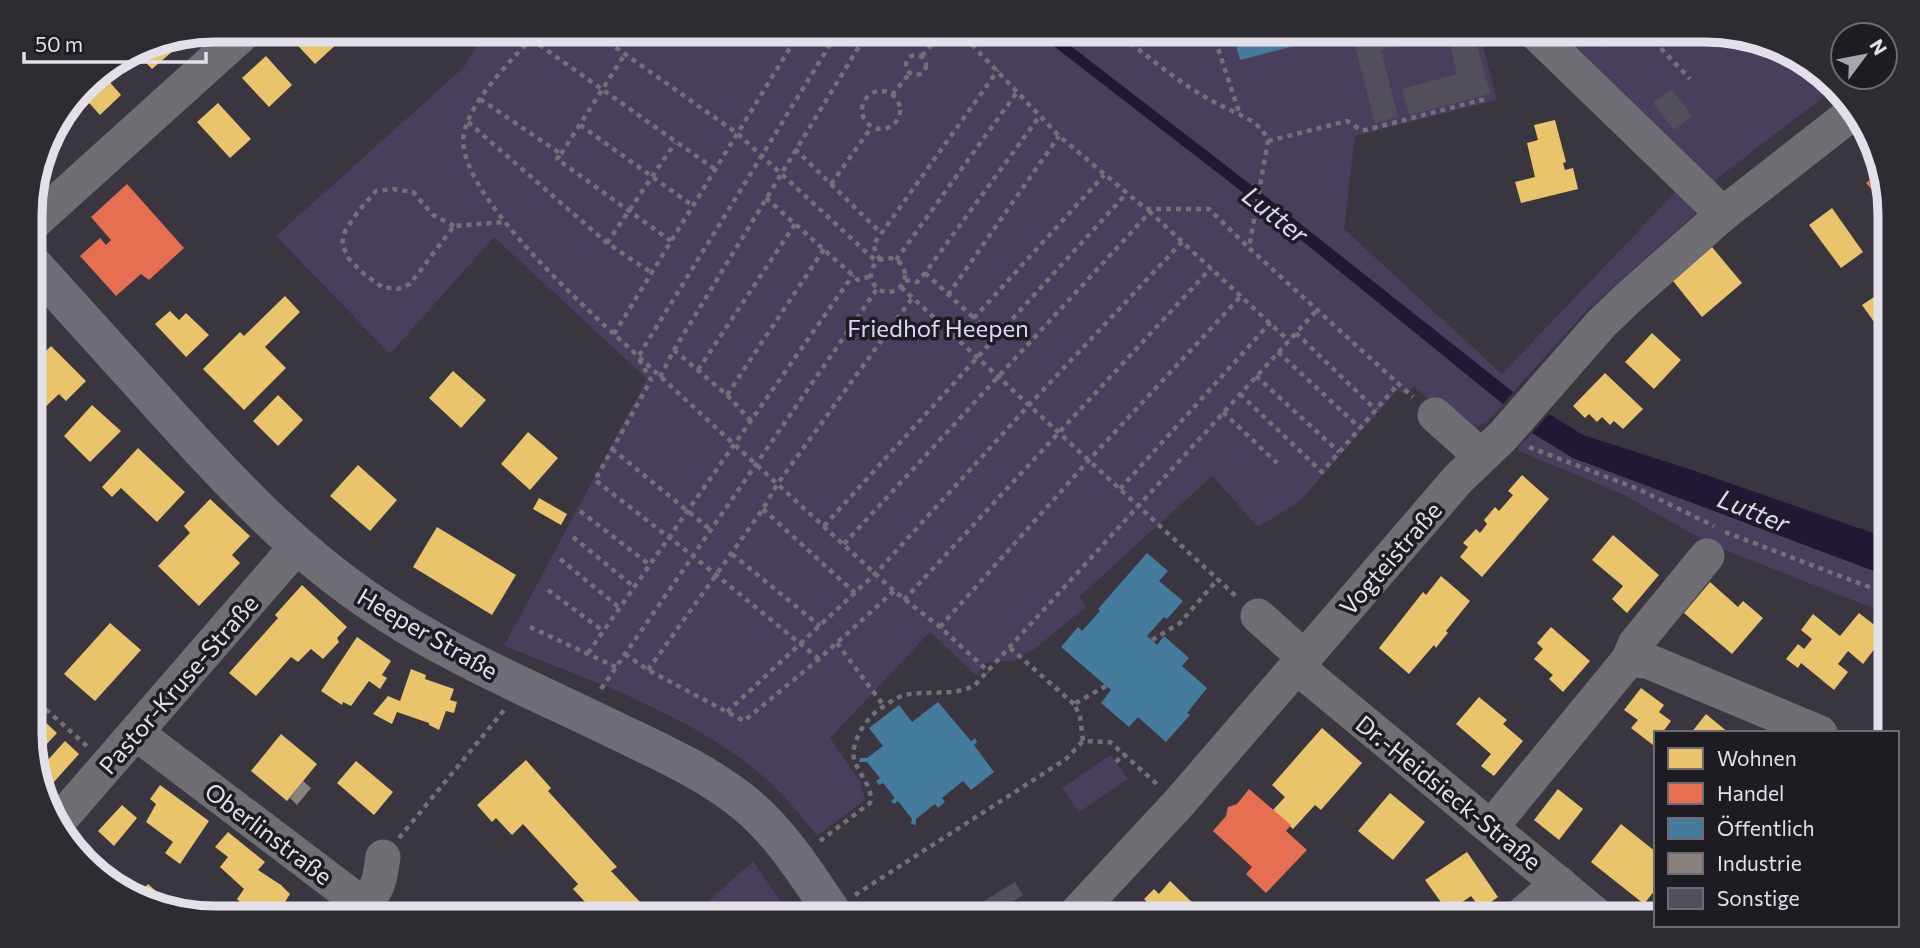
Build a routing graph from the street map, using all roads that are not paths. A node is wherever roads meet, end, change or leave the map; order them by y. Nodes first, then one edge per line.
1 (234, 42) edge
2 (1545, 42) edge
3 (1847, 117) edge
4 (1723, 214) junction
5 (42, 215) edge
6 (42, 274) edge
7 (1435, 415) road end
8 (1492, 446) junction
9 (298, 545) junction
10 (1707, 556) dead end
11 (1258, 616) road end
12 (1629, 659) junction
13 (1301, 663) junction
14 (1815, 731) edge
15 (136, 733) junction
16 (63, 816) edge
17 (1492, 826) junction
18 (383, 857) road end
19 (1559, 883) junction
20 (827, 906) edge
21 (1083, 906) edge
22 (1532, 906) edge
23 (1586, 906) edge

1 - 5 street
2 - 4 street
3 - 4 street, Vogteistraße
4 - 8 street, Vogteistraße
6 - 9 main road, Heeper Straße
7 - 8 street
8 - 13 street, Vogteistraße
9 - 15 street, Pastor-Kruse-Straße
9 - 20 main road, Heeper Straße
10 - 12 street
11 - 13 street, Dr.-Heidsieck-Straße
12 - 14 street
12 - 17 street
13 - 17 street, Dr.-Heidsieck-Straße
13 - 21 street, Vogteistraße
15 - 16 street, Pastor-Kruse-Straße
15 - 18 street, Oberlinstraße
17 - 19 street, Dr.-Heidsieck-Straße
19 - 22 street
19 - 23 street, Dr.-Heidsieck-Straße

